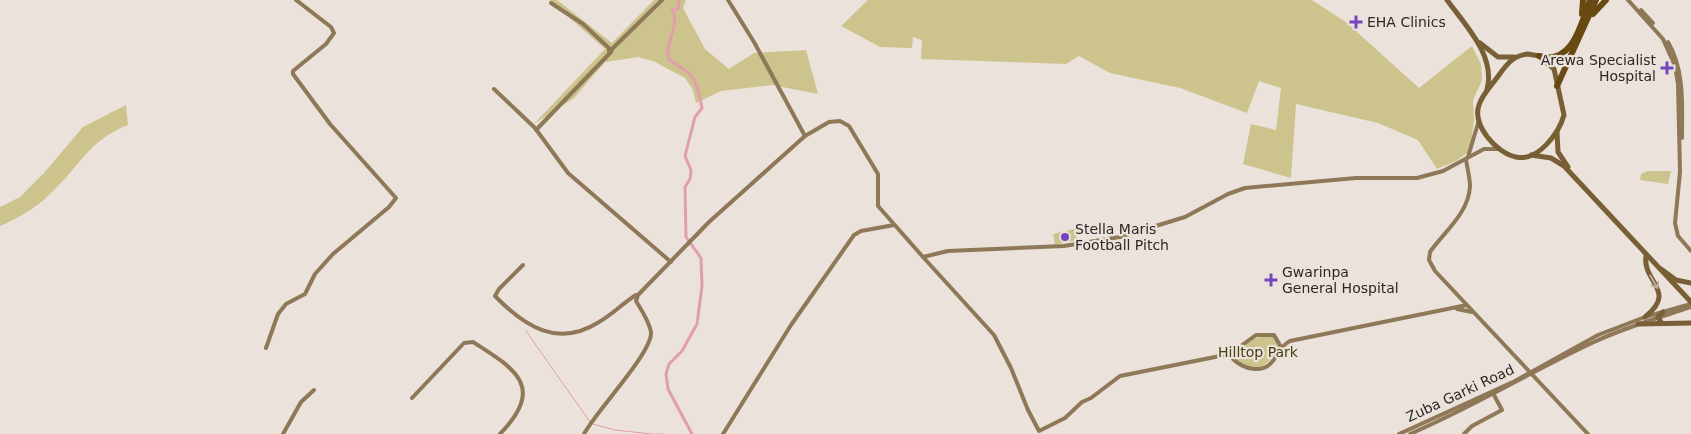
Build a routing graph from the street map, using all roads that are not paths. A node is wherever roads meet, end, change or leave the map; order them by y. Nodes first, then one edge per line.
1 (296, 0) edge
2 (662, 0) edge
3 (728, 0) edge
4 (1447, 0) edge
5 (1583, 0) edge
6 (1590, 0) edge
7 (1596, 0) edge
8 (1606, 0) edge
9 (1630, 0) edge
10 (551, 3) dead end
11 (1584, 22) junction
12 (1469, 31) junction
13 (610, 51) junction
14 (1517, 56) junction
15 (1539, 56) junction
16 (1558, 86) junction
17 (1484, 95) junction
18 (1479, 118) junction
19 (1559, 126) junction
20 (535, 130) junction
21 (804, 136) junction
22 (1503, 150) junction
23 (1528, 156) junction
24 (1469, 157) junction
25 (1467, 168) junction
26 (1579, 182) junction
27 (894, 225) junction
28 (1691, 249) edge
29 (1646, 256) junction
30 (923, 257) junction
31 (670, 262) junction
32 (524, 265) dead end
33 (1656, 266) junction
34 (1691, 283) edge
35 (636, 297) junction
36 (1459, 297) junction
37 (1691, 304) edge
38 (1467, 305) junction
39 (1656, 307) junction
40 (1454, 308) junction
41 (1474, 313) junction
42 (1660, 316) junction
43 (1645, 317) junction
44 (1691, 323) edge
45 (1638, 324) joint
46 (1276, 336) junction
47 (1290, 341) junction
48 (1281, 346) junction
49 (266, 348) dead end
50 (1234, 351) junction
51 (1225, 355) junction
52 (1233, 359) junction
53 (1523, 365) junction
54 (1532, 373) junction
55 (1518, 380) junction
56 (314, 390) dead end
57 (1494, 395) junction
58 (412, 398) dead end
59 (284, 434) edge
60 (500, 434) edge
61 (584, 434) edge
62 (723, 434) edge
63 (1399, 434) edge
64 (1410, 434) edge
65 (1464, 434) edge
66 (1588, 434) edge

1 - 49 street
2 - 13 street
3 - 21 street
4 - 12 main road
5 - 11 highway
6 - 11 highway
7 - 11 highway
8 - 11 highway
9 - 28 street
10 - 13 street
11 - 15 highway
11 - 16 highway
12 - 14 main road
12 - 17 main road
13 - 20 street
14 - 15 main road
14 - 17 main road
15 - 16 main road
16 - 19 main road
17 - 18 main road
18 - 22 main road
18 - 24 street
19 - 23 main road
19 - 26 main road
20 - 20 street
20 - 31 street
21 - 27 street
21 - 31 street
22 - 23 main road
22 - 24 street
23 - 26 main road
24 - 25 street
24 - 25 street
24 - 30 street
25 - 36 street
26 - 29 main road
27 - 30 street
27 - 62 street
29 - 33 main road
29 -> 39 main road
30 - 51 street
31 - 35 street
32 - 35 street
33 - 34 main road
33 - 37 main road
35 - 61 street
36 - 38 street
36 - 40 street
37 - 42 street
38 - 40 street
38 - 41 street
39 - 42 main road
39 - 43 main road
40 - 41 street
40 - 47 street
41 - 53 street
42 - 43 street
42 - 44 main road
42 - 45 main road
43 - 54 street
45 - 54 street
46 - 47 street
46 - 48 street
46 - 50 street
47 - 48 street
48 - 52 street
50 - 51 street
50 - 52 street
51 - 52 street
53 - 54 street
53 - 55 street
54 - 55 street, Zuba Garki Road
54 - 57 street, Zuba Garki Road
54 - 66 street
55 - 63 street, Zuba Garki Road
56 - 59 street
57 - 64 street, Zuba Garki Road
57 - 65 street, Zuba Garki Road
58 - 60 street

